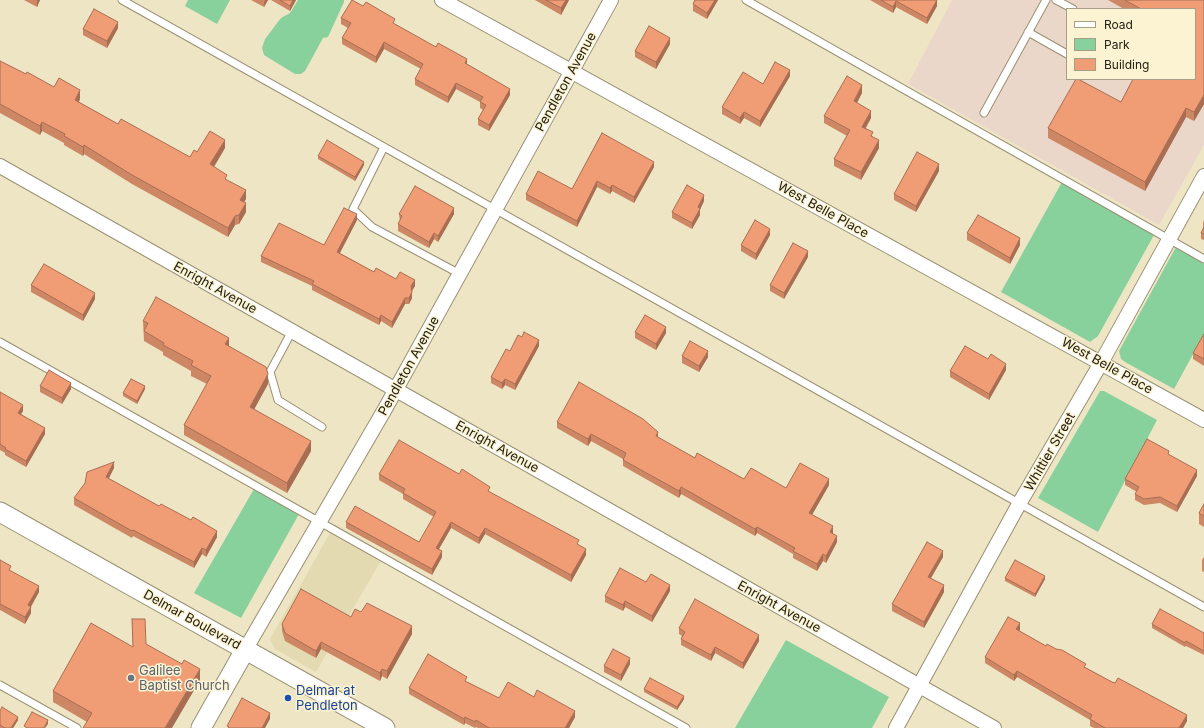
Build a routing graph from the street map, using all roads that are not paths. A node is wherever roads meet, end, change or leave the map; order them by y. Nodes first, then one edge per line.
1 (122, 0) edge
2 (442, 0) edge
3 (611, 0) edge
4 (746, 0) edge
5 (1046, 0) edge
6 (1056, 0) edge
7 (1071, 8) edge
8 (1028, 32) junction
9 (1066, 53) edge
10 (571, 73) junction
11 (984, 113) dead end
12 (384, 147) junction
13 (0, 166) edge
14 (1204, 176) edge
15 (496, 210) junction
16 (1170, 239) junction
17 (1204, 258) edge
18 (460, 274) junction
19 (292, 331) junction
20 (0, 342) edge
21 (1102, 363) junction
22 (396, 390) junction
23 (1204, 420) edge
24 (322, 427) dead end
25 (1019, 504) junction
26 (0, 512) edge
27 (319, 521) junction
28 (1204, 607) edge
29 (245, 650) junction
30 (0, 685) edge
31 (919, 686) junction
32 (78, 728) edge
33 (201, 728) edge
34 (385, 728) edge
35 (686, 728) edge
36 (896, 728) edge
37 (994, 728) edge

1 - 12 lane
2 - 10 street, West Belle Place
3 - 10 street, Pendleton Avenue
4 - 16 lane
5 - 8 lane
6 - 7 lane
8 - 9 lane
8 - 11 lane
10 - 15 street, Pendleton Avenue
10 - 21 street, West Belle Place
12 - 15 lane
12 - 18 lane
13 - 19 street, Enright Avenue
14 - 16 street, Whittier Street
15 - 18 street, Pendleton Avenue
15 - 25 lane
16 - 17 lane
16 - 21 street, Whittier Street
18 - 22 street, Pendleton Avenue
19 - 22 street, Enright Avenue
19 - 24 lane
20 - 27 lane
21 - 23 street, West Belle Place
21 - 25 street, Whittier Street
22 - 27 street, Pendleton Avenue
22 - 31 street, Enright Avenue
25 - 28 lane
25 - 31 street, Whittier Street
26 - 29 main road, Delmar Boulevard
27 - 29 street, Pendleton Avenue
27 - 35 lane
29 - 33 main road, Pendleton Avenue
29 - 34 main road, Delmar Boulevard
30 - 32 lane
31 - 36 street, Whittier Street
31 - 37 street, Enright Avenue

